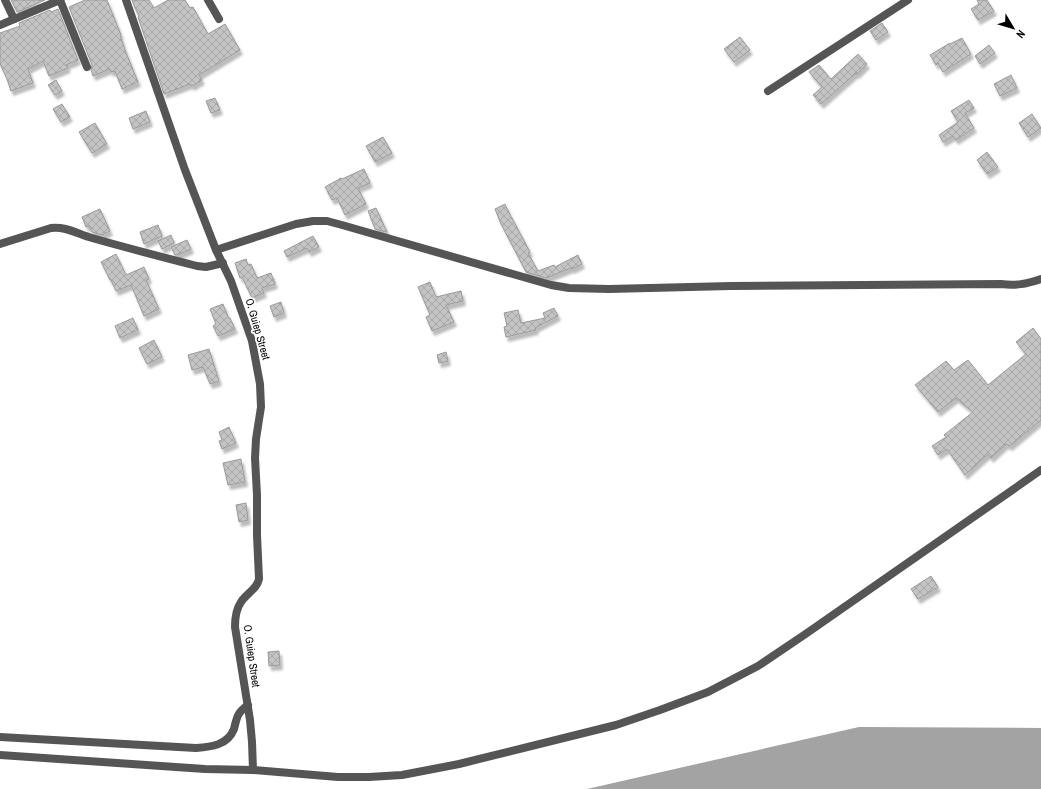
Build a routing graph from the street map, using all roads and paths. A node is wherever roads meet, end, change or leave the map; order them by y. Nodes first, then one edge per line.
1 (5, 0) edge
2 (60, 0) edge
3 (126, 0) edge
4 (208, 0) edge
5 (908, 0) edge
6 (14, 19) junction
7 (219, 19) dead end
8 (0, 25) edge
9 (87, 66) dead end
10 (768, 91) dead end
11 (0, 244) edge
12 (216, 250) junction
13 (223, 263) junction
14 (1041, 279) edge
15 (1041, 470) edge
16 (248, 705) junction
17 (0, 737) edge
18 (0, 755) edge
19 (253, 770) junction

1 - 6 street
2 - 6 street
2 - 9 street
3 - 12 street, O. Guiep Street
4 - 7 street
5 - 10 street
6 - 8 street
11 - 13 street
12 - 13 street, O. Guiep Street
12 - 14 street
13 - 16 street, O. Guiep Street
15 - 19 street
16 - 17 street
16 - 19 street, O. Guiep Street
18 - 19 street

